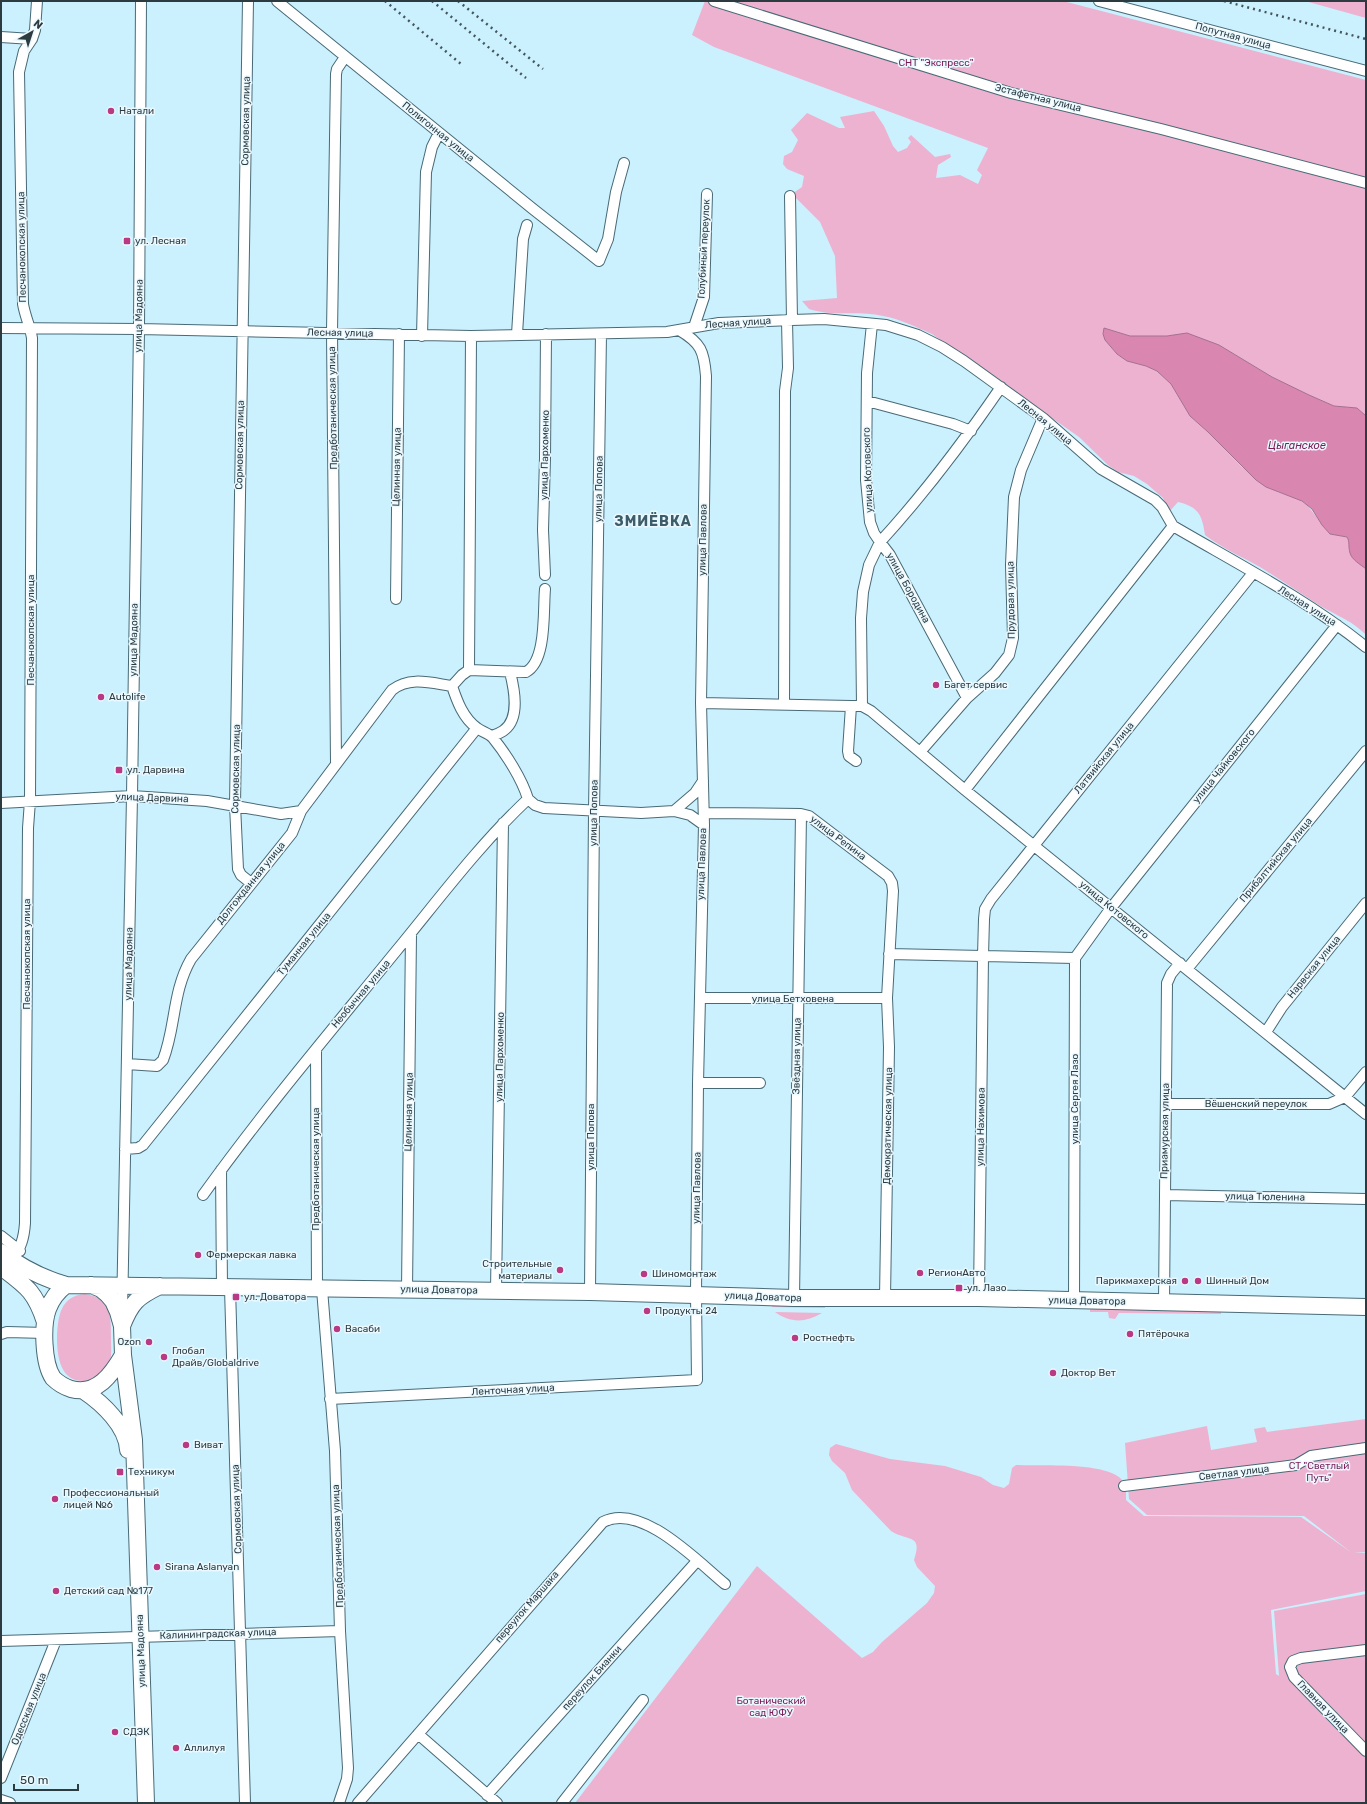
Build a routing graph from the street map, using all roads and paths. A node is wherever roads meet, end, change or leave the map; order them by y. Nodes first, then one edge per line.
1 (37, 1) edge
2 (141, 1) edge
3 (248, 1) edge
4 (277, 1) edge
5 (714, 1) edge
6 (1100, 1) edge
7 (1, 37) edge
8 (32, 38) junction
9 (345, 57) junction
10 (1366, 71) edge
11 (439, 133) junction
12 (624, 164) dead end
13 (1366, 184) edge
14 (707, 194) dead end
15 (790, 196) dead end
16 (527, 225) dead end
17 (790, 320) junction
18 (872, 324) junction
19 (694, 327) junction
20 (1, 328) edge
21 (30, 328) junction
22 (139, 328) junction
23 (679, 330) junction
24 (242, 332) junction
25 (332, 332) junction
26 (399, 334) junction
27 (517, 334) junction
28 (546, 334) junction
29 (601, 334) junction
30 (422, 336) junction
31 (471, 336) junction
32 (701, 349) joint
33 (1001, 387) junction
34 (867, 401) junction
35 (1043, 418) junction
36 (971, 431) junction
37 (1173, 526) junction
38 (880, 542) junction
39 (1254, 572) junction
40 (545, 575) dead end
41 (545, 589) dead end
42 (396, 599) dead end
43 (1338, 625) junction
44 (1366, 646) edge
45 (469, 670) junction
46 (510, 672) junction
47 (452, 686) junction
48 (967, 698) junction
49 (701, 704) junction
50 (784, 704) junction
51 (851, 706) junction
52 (862, 706) junction
53 (476, 728) junction
54 (492, 736) junction
55 (1366, 751) edge
56 (920, 752) junction
57 (856, 761) dead end
58 (336, 762) junction
59 (703, 781) junction
60 (965, 790) junction
61 (132, 796) junction
62 (528, 800) junction
63 (30, 801) junction
64 (1, 803) edge
65 (235, 805) junction
66 (301, 811) junction
67 (674, 811) junction
68 (594, 812) junction
69 (704, 813) junction
70 (801, 814) junction
71 (503, 823) junction
72 (704, 825) junction
73 (1033, 845) junction
74 (251, 883) junction
75 (1366, 903) edge
76 (1111, 908) junction
77 (411, 934) junction
78 (889, 954) junction
79 (983, 956) junction
80 (1075, 958) junction
81 (1183, 966) junction
82 (700, 998) junction
83 (887, 998) junction
84 (798, 999) junction
85 (1266, 1032) junction
86 (316, 1049) junction
87 (127, 1064) junction
88 (1366, 1072) edge
89 (698, 1083) junction
90 (760, 1083) dead end
91 (1345, 1097) junction
92 (1166, 1104) junction
93 (1366, 1114) edge
94 (125, 1149) junction
95 (221, 1170) junction
96 (203, 1195) dead end
97 (1164, 1195) junction
98 (1366, 1199) edge
99 (1, 1236) edge
100 (9, 1257) edge
101 (66, 1284) junction
102 (91, 1285) junction
103 (122, 1285) junction
104 (160, 1286) junction
105 (226, 1288) junction
106 (319, 1289) junction
107 (407, 1290) junction
108 (496, 1291) junction
109 (590, 1292) junction
110 (696, 1294) junction
111 (794, 1298) junction
112 (885, 1298) junction
113 (979, 1298) junction
114 (1074, 1301) junction
115 (1164, 1303) junction
116 (1366, 1307) edge
117 (122, 1326) junction
118 (45, 1327) junction
119 (1, 1334) edge
120 (123, 1355) junction
121 (697, 1380) joint
122 (84, 1391) junction
123 (330, 1399) junction
124 (1366, 1448) edge
125 (1124, 1486) dead end
126 (697, 1561) junction
127 (725, 1584) dead end
128 (340, 1631) junction
129 (241, 1634) junction
130 (137, 1637) junction
131 (56, 1640) junction
132 (1, 1641) edge
133 (1366, 1650) edge
134 (643, 1700) dead end
135 (418, 1734) junction
136 (1366, 1751) edge
137 (1, 1778) edge
138 (487, 1795) junction
139 (1, 1800) edge
140 (10, 1803) edge
141 (138, 1803) edge
142 (146, 1803) edge
143 (245, 1803) edge
144 (339, 1803) edge
145 (358, 1803) edge
146 (497, 1803) edge
147 (562, 1803) edge

1 - 8 street, Песчанокопская улица
2 - 22 street, улица Мадояна
3 - 24 street, Сормовская улица
4 - 9 street, Полигонная улица
5 - 13 street, Эстафетная улица
6 - 10 street, Попутная улица
7 - 8 street
8 - 21 street, Песчанокопская улица
9 - 11 street, Полигонная улица
9 - 25 street, Предботаническая улица
11 - 12 street, Полигонная улица
11 - 30 street
14 - 19 street, Голубиный переулок
15 - 17 street
16 - 27 street
17 - 18 street, Лесная улица
17 - 19 street, Лесная улица
17 - 50 street
18 - 33 street, Лесная улица
18 - 34 street, улица Котовского
19 - 23 street, Лесная улица
20 - 21 street, Лесная улица
21 - 22 street, Лесная улица
21 - 63 street, Песчанокопская улица
22 - 24 street, Лесная улица
22 - 61 street, улица Мадояна
23 - 29 street, Лесная улица
23 - 32 street, Лесная улица
24 - 25 street, Лесная улица
24 - 65 street, Сормовская улица
25 - 26 street, Лесная улица
25 - 58 street, Предботаническая улица
26 - 30 street, Лесная улица
26 - 42 street, Целинная улица
27 - 28 street, Лесная улица
27 - 31 street, Лесная улица
28 - 29 street, Лесная улица
28 - 40 street, улица Пархоменко
29 - 68 street, улица Попова
30 - 31 street, Лесная улица
31 - 45 street
32 - 49 street, улица Павлова
33 - 35 street, Лесная улица
33 - 36 street, улица Бородина
34 - 36 street
34 - 38 street, улица Котовского
35 - 37 street, Лесная улица
35 - 48 street, Прудовая улица
36 - 38 street, улица Бородина
37 - 39 street, Лесная улица
37 - 60 street
38 - 48 street, улица Бородина
38 - 52 street
39 - 43 street, Лесная улица
39 - 73 street, Латвийская улица
41 - 46 street
43 - 44 street, Лесная улица
43 - 76 street, улица Чайковского
45 - 46 street
45 - 47 street
46 - 54 street
47 - 53 street
47 - 58 street, Долгожданная улица
48 - 56 street, Прудовая улица
49 - 50 street
49 - 59 street, улица Павлова
50 - 51 street
51 - 52 street
51 - 57 street
52 - 56 street, улица Котовского
53 - 54 street
53 - 94 street, Туманная улица
54 - 62 street
55 - 81 street, Прибалтийская улица
56 - 60 street, улица Котовского
58 - 66 street, Долгожданная улица
59 - 67 street
59 - 69 street, улица Павлова
60 - 73 street, улица Котовского
61 - 63 street, улица Дарвина
61 - 65 street, улица Дарвина
61 - 87 street, улица Мадояна
62 - 68 street
62 - 71 street, Необычная улица
63 - 64 street, улица Дарвина
63 - 100 street, Песчанокопская улица
65 - 66 street, улица Дарвина
65 - 74 street, Сормовская улица
66 - 74 street, Долгожданная улица
67 - 68 street
67 - 72 street
68 - 109 street, улица Попова
69 - 70 street, улица Репина
69 - 72 street, улица Павлова
70 - 78 street, улица Репина
70 - 84 street, Звёздная улица
71 - 77 street, Необычная улица
71 - 108 street, улица Пархоменко
72 - 82 street, улица Павлова
73 - 76 street, улица Котовского
73 - 79 street, Латвийская улица
74 - 87 street, Долгожданная улица
75 - 85 street, Нарвская улица
76 - 80 street
76 - 81 street, улица Котовского
77 - 86 street, Необычная улица
77 - 107 street, Целинная улица
78 - 79 street
78 - 83 street, Демократическая улица
79 - 80 street
79 - 113 street, улица Нахимова
80 - 114 street, улица Сергея Лазо
81 - 85 street, улица Котовского
81 - 92 street, Приамурская улица
82 - 84 street, улица Бетховена
82 - 89 street, улица Павлова
83 - 84 street, улица Бетховена
83 - 112 street, Демократическая улица
84 - 111 street, Звёздная улица
85 - 91 street, улица Котовского
86 - 95 street, Необычная улица
86 - 106 street, Предботаническая улица
87 - 94 street, улица Мадояна
88 - 91 street
89 - 90 street
89 - 110 street, улица Павлова
91 - 92 street, Вёшенский переулок
91 - 93 street, улица Котовского
92 - 97 street, Приамурская улица
94 - 103 street, улица Мадояна
95 - 96 street, Необычная улица
95 - 105 street, Сормовская улица
97 - 98 street, улица Тюленина
97 - 115 street, Приамурская улица
99 - 100 street
100 - 101 main road
100 - 118 main road
101 - 102 main road
101 - 118 main road
102 - 103 main road, улица Доватора
102 - 117 main road
103 - 104 main road, улица Доватора
103 - 117 street, улица Мадояна
104 - 105 main road, улица Доватора
104 - 117 main road, улица Доватора
105 - 106 main road, улица Доватора
105 - 129 street, Сормовская улица
106 - 107 main road, улица Доватора
106 - 123 street, Предботаническая улица
107 - 108 main road, улица Доватора
108 - 109 main road, улица Доватора
109 - 110 main road, улица Доватора
110 - 111 main road, улица Доватора
110 - 121 street, улица Павлова
111 - 112 main road, улица Доватора
112 - 113 main road, улица Доватора
113 - 114 main road, улица Доватора
114 - 115 main road, улица Доватора
115 - 116 main road, улица Доватора
117 - 120 main road
118 - 119 street
118 - 122 main road
120 - 122 main road
120 - 130 main road, улица Мадояна
121 - 123 street, Ленточная улица
122 - 130 main road, улица Мадояна
123 - 128 street, Предботаническая улица
124 - 125 street, Светлая улица
126 - 127 street, переулок Маршака
126 - 135 street, переулок Маршака
126 - 138 street, переулок Бианки
128 - 129 street, Калининградская улица
128 - 144 street, Предботаническая улица
129 - 130 street, Калининградская улица
129 - 143 street, Сормовская улица
130 - 131 street, Калининградская улица
130 - 141 main road, улица Мадояна
130 - 142 main road, улица Мадояна
131 - 132 street, Калининградская улица
131 - 137 street, Одесская улица
133 - 136 street, Главная улица
134 - 147 street
135 - 138 street
135 - 145 street, переулок Маршака
138 - 146 street
139 - 140 street

